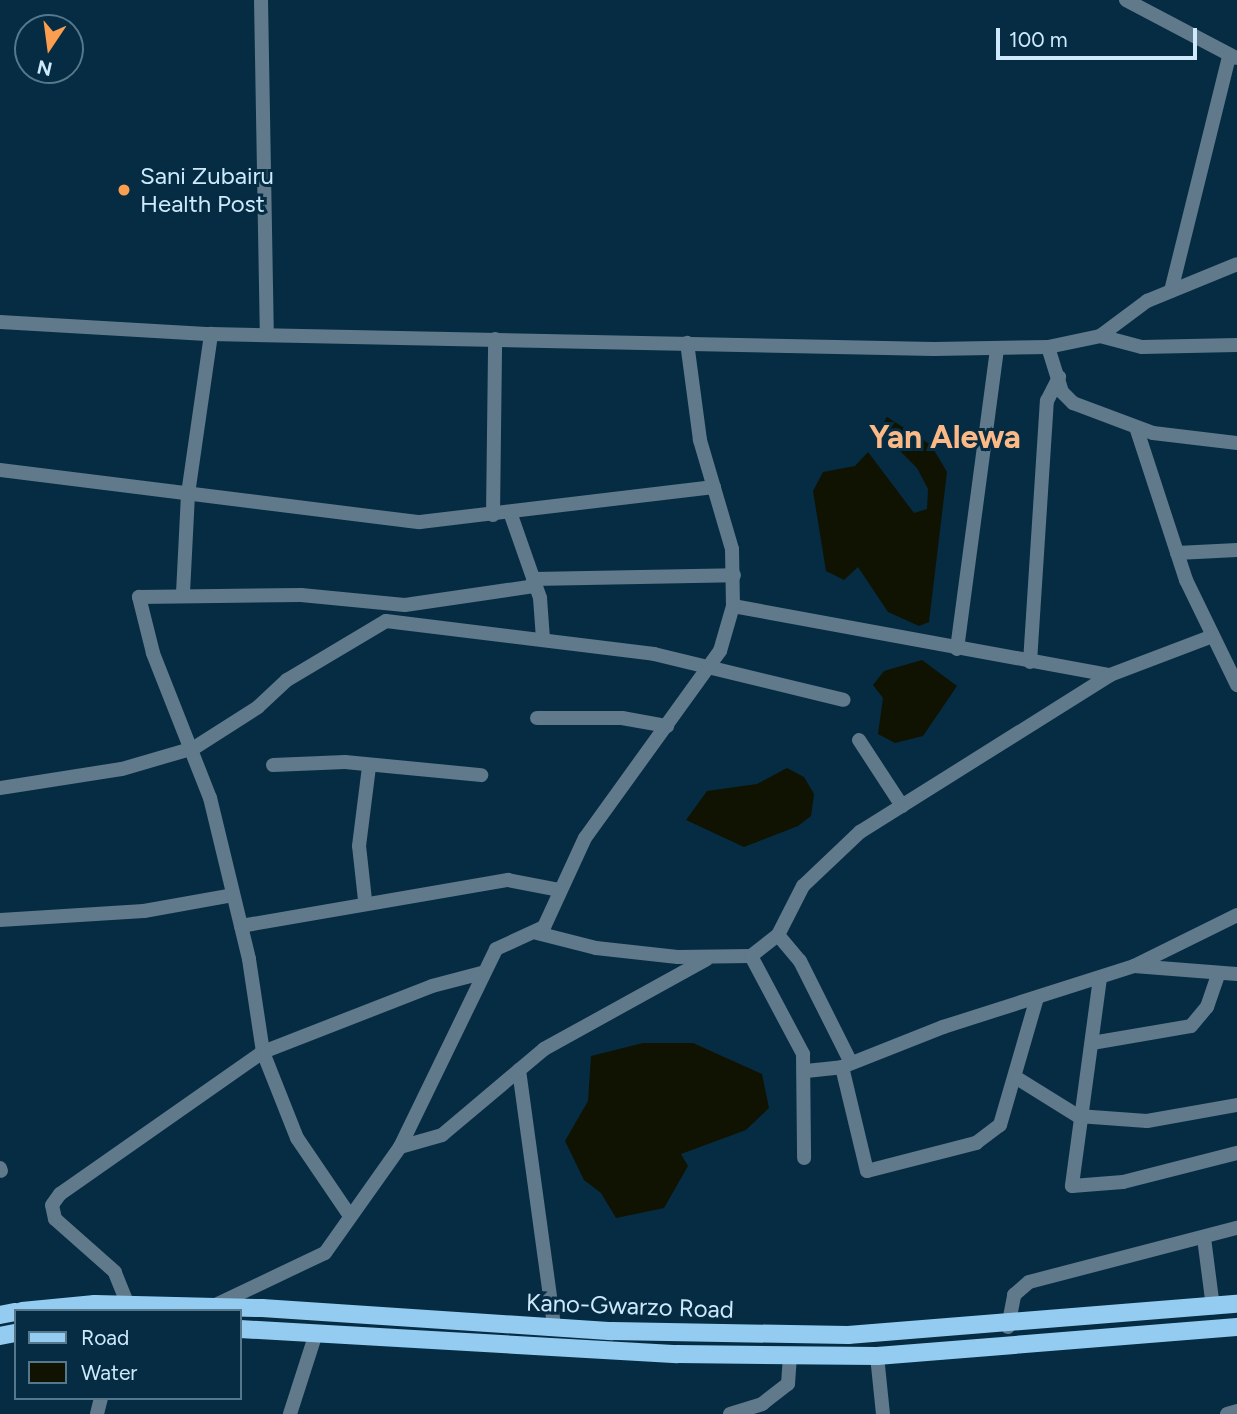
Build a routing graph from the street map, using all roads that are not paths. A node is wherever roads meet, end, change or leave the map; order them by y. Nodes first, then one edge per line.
1 (261, 0) edge
2 (1126, 0) edge
3 (1233, 57) edge
4 (1237, 264) edge
5 (1171, 291) junction
6 (0, 322) edge
7 (267, 332) junction
8 (211, 334) junction
9 (1100, 336) junction
10 (495, 339) junction
11 (687, 343) junction
12 (1237, 345) edge
13 (1048, 347) junction
14 (997, 349) junction
15 (1059, 377) junction
16 (1136, 427) junction
17 (1237, 443) edge
18 (0, 470) edge
19 (714, 487) junction
20 (188, 494) junction
21 (493, 515) junction
22 (511, 515) junction
23 (1237, 550) edge
24 (1177, 553) junction
25 (734, 575) junction
26 (534, 582) junction
27 (183, 593) junction
28 (386, 605) junction
29 (733, 606) junction
30 (386, 621) junction
31 (1210, 638) junction
32 (543, 639) junction
33 (957, 649) junction
34 (1030, 662) junction
35 (711, 668) junction
36 (1110, 675) junction
37 (1237, 685) edge
38 (844, 701) dead end
39 (537, 718) dead end
40 (667, 726) junction
41 (859, 740) dead end
42 (194, 747) junction
43 (273, 765) dead end
44 (369, 766) junction
45 (481, 775) dead end
46 (0, 788) edge
47 (902, 806) junction
48 (560, 890) junction
49 (233, 895) junction
50 (365, 900) junction
51 (1237, 915) edge
52 (0, 920) edge
53 (241, 926) junction
54 (537, 933) junction
55 (778, 935) junction
56 (751, 956) junction
57 (709, 959) junction
58 (1134, 966) junction
59 (482, 973) junction
60 (1237, 974) edge
61 (1218, 975) junction
62 (1100, 978) junction
63 (1037, 998) junction
64 (1092, 1043) junction
65 (263, 1052) junction
66 (846, 1064) junction
67 (519, 1070) junction
68 (806, 1071) junction
69 (1015, 1077) junction
70 (1237, 1105) edge
71 (1078, 1116) junction
72 (400, 1147) junction
73 (1237, 1153) edge
74 (804, 1158) dead end
75 (348, 1213) junction
76 (1237, 1228) edge
77 (1204, 1238) junction
78 (128, 1304) junction
79 (1237, 1304) edge
80 (1213, 1307) junction
81 (207, 1308) junction
82 (242, 1308) joint
83 (52, 1309) edge
84 (554, 1327) junction
85 (1008, 1327) junction
86 (1237, 1327) edge
87 (242, 1329) edge
88 (316, 1333) junction
89 (790, 1356) junction
90 (877, 1356) junction
91 (1237, 1411) edge
92 (290, 1414) edge
93 (730, 1414) edge
94 (883, 1414) edge
95 (1227, 1414) edge

1 - 7 street
2 - 3 street
3 - 5 street
4 - 5 street
5 - 9 street
6 - 8 street
7 - 8 street
7 - 10 street
8 - 20 street
9 - 12 street
9 - 13 street
10 - 11 street
10 - 21 street
11 - 14 street
11 - 19 street
13 - 14 street
13 - 15 street
14 - 33 street
15 - 16 street
15 - 34 street
16 - 17 street
16 - 24 street
18 - 20 street
19 - 22 street
19 - 25 street
20 - 21 street
20 - 27 street
21 - 22 street
22 - 26 street
23 - 24 street
24 - 31 street
25 - 26 street
25 - 29 street
26 - 28 street
26 - 32 street
27 - 28 street
27 - 42 street
28 - 30 street
29 - 33 street
29 - 35 street
30 - 32 street
30 - 42 street
31 - 36 street
31 - 37 street
32 - 35 street
33 - 34 street
34 - 36 street
35 - 38 street
35 - 40 street
36 - 47 street
39 - 40 street
40 - 48 street
41 - 47 street
42 - 46 street
42 - 49 street
43 - 44 street
44 - 45 street
44 - 50 street
47 - 55 street
48 - 50 street
48 - 54 street
49 - 52 street
49 - 53 street
50 - 53 street
51 - 58 street
53 - 65 street
54 - 57 street
54 - 59 street
55 - 56 street
55 - 66 street
56 - 57 street
56 - 68 street
57 - 67 street
58 - 61 street
58 - 62 street
59 - 65 street
59 - 72 street
60 - 61 street
61 - 64 street
62 - 63 street
62 - 64 street
63 - 66 street
63 - 69 street
64 - 71 street
65 - 75 street
65 - 78 street
66 - 68 street
66 - 69 street
67 - 72 street
67 - 84 street
68 - 74 street
69 - 71 street
70 - 71 street
71 - 73 street
72 - 75 street
75 - 81 street
76 - 77 street
77 - 80 street
77 - 85 street
78 - 81 main road, Kano-Gwarzo Road
78 - 83 main road, Kano-Gwarzo Road
79 - 80 main road, Kano-Gwarzo Road
80 - 85 main road, Kano-Gwarzo Road
81 - 82 main road, Kano-Gwarzo Road
82 - 84 main road, Kano-Gwarzo Road
84 - 85 main road, Kano-Gwarzo Road
86 - 90 main road, Kano-Gwarzo Road
87 - 88 main road, Kano-Gwarzo Road
88 - 89 main road, Kano-Gwarzo Road
88 - 92 street
89 - 90 main road, Kano-Gwarzo Road
89 - 93 street
90 - 94 street
91 - 95 street

